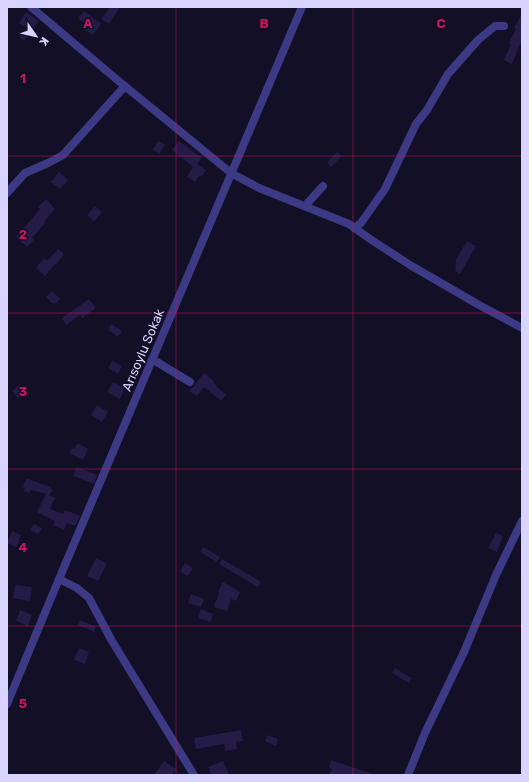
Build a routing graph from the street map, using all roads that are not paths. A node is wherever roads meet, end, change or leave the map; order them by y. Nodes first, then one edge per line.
1 (31, 7) edge
2 (302, 7) edge
3 (504, 26) dead end
4 (125, 86) junction
5 (231, 172) junction
6 (323, 186) dead end
7 (7, 193) edge
8 (306, 206) junction
9 (354, 228) junction
10 (522, 328) edge
11 (152, 358) junction
12 (190, 382) dead end
13 (522, 521) edge
14 (59, 578) junction
15 (7, 704) edge
16 (194, 775) edge
17 (408, 775) edge

1 - 4 street
2 - 5 street, Arısoylu Sokak
3 - 9 street
4 - 5 street
4 - 7 street
5 - 8 street
5 - 11 street, Arısoylu Sokak
6 - 8 street
8 - 9 street
9 - 10 street
11 - 12 street
11 - 14 street, Arısoylu Sokak
13 - 17 street
14 - 15 street, Arısoylu Sokak
14 - 16 street

